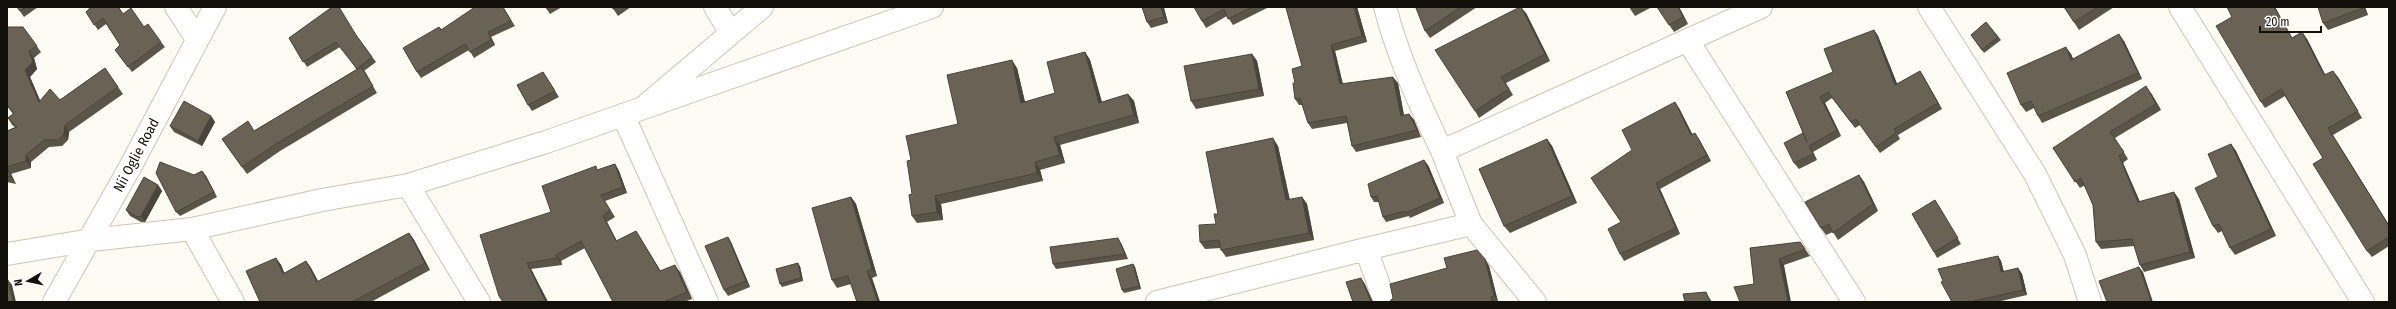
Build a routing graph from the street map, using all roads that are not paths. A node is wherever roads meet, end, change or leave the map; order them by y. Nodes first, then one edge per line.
1 (176, 7) edge
2 (215, 7) edge
3 (715, 7) edge
4 (762, 7) edge
5 (932, 7) edge
6 (1385, 7) edge
7 (1761, 7) edge
8 (1928, 7) edge
9 (2180, 7) edge
10 (731, 33) junction
11 (197, 39) junction
12 (1688, 41) junction
13 (644, 107) junction
14 (623, 114) junction
15 (1442, 151) junction
16 (408, 184) junction
17 (1471, 224) junction
18 (192, 229) junction
19 (91, 240) junction
20 (1366, 249) junction
21 (7, 254) edge
22 (54, 302) edge
23 (233, 302) edge
24 (479, 302) edge
25 (707, 302) edge
26 (1158, 302) edge
27 (1385, 302) edge
28 (1535, 302) edge
29 (1854, 302) edge
30 (2090, 302) edge
31 (2363, 302) edge

1 - 11 street
2 - 11 street, Nii Oglie Road
3 - 10 street
4 - 10 street
5 - 13 street
6 - 15 street
7 - 12 street
8 - 30 street
9 - 31 street
10 - 13 street
11 - 19 street, Nii Oglie Road
12 - 15 street
12 - 29 street
13 - 14 street
14 - 16 street
14 - 25 street
15 - 17 street
16 - 18 street
16 - 24 street
17 - 20 street
17 - 28 street
18 - 19 street
18 - 23 street
19 - 21 street
19 - 22 street, Nii Oglie Road
20 - 26 street
20 - 27 street

